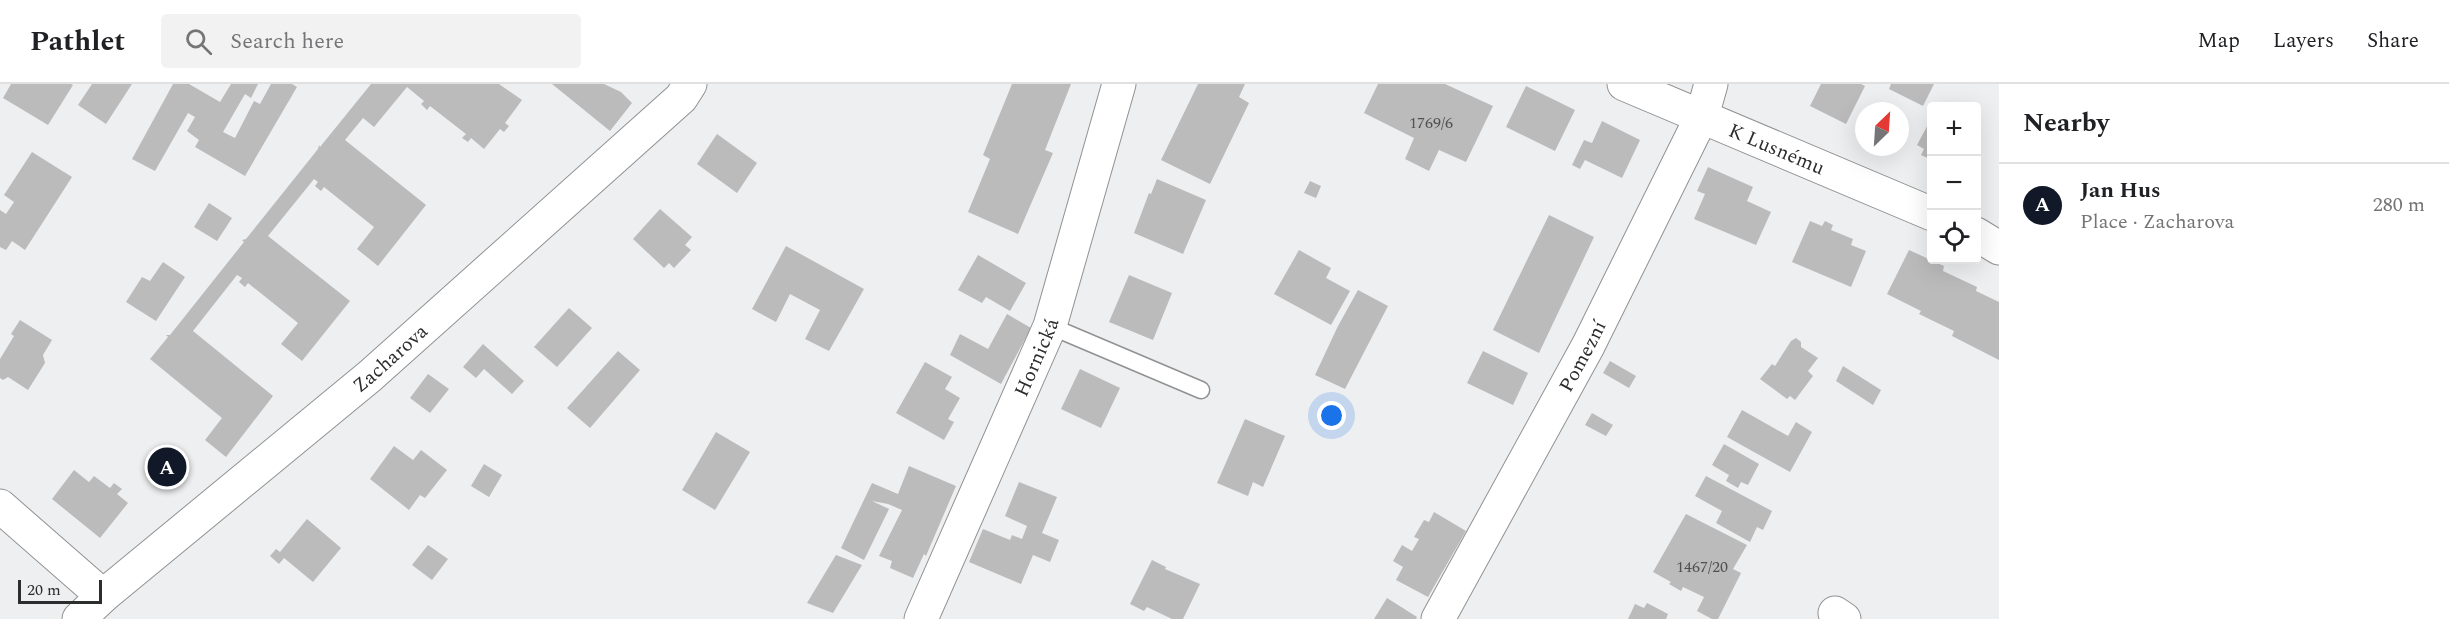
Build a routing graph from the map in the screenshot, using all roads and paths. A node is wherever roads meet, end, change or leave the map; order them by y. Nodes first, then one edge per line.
1 (690, 84) edge
2 (1119, 84) edge
3 (1624, 84) edge
4 (1711, 84) edge
5 (1702, 116) junction
6 (1927, 212) edge
7 (1981, 237) edge
8 (1999, 248) edge
9 (1050, 326) junction
10 (1201, 390) dead end
11 (0, 506) edge
12 (103, 596) junction
13 (79, 619) edge
14 (921, 619) edge
15 (1438, 619) edge

1 - 12 street, Zacharova
2 - 9 street, Hornická
3 - 5 street, K Lusnému
4 - 5 street, Pomezní
5 - 6 street, K Lusnému
5 - 15 street, Pomezní
7 - 8 street
9 - 10 lane
9 - 14 street, Hornická
11 - 12 street
12 - 13 street, Zacharova

